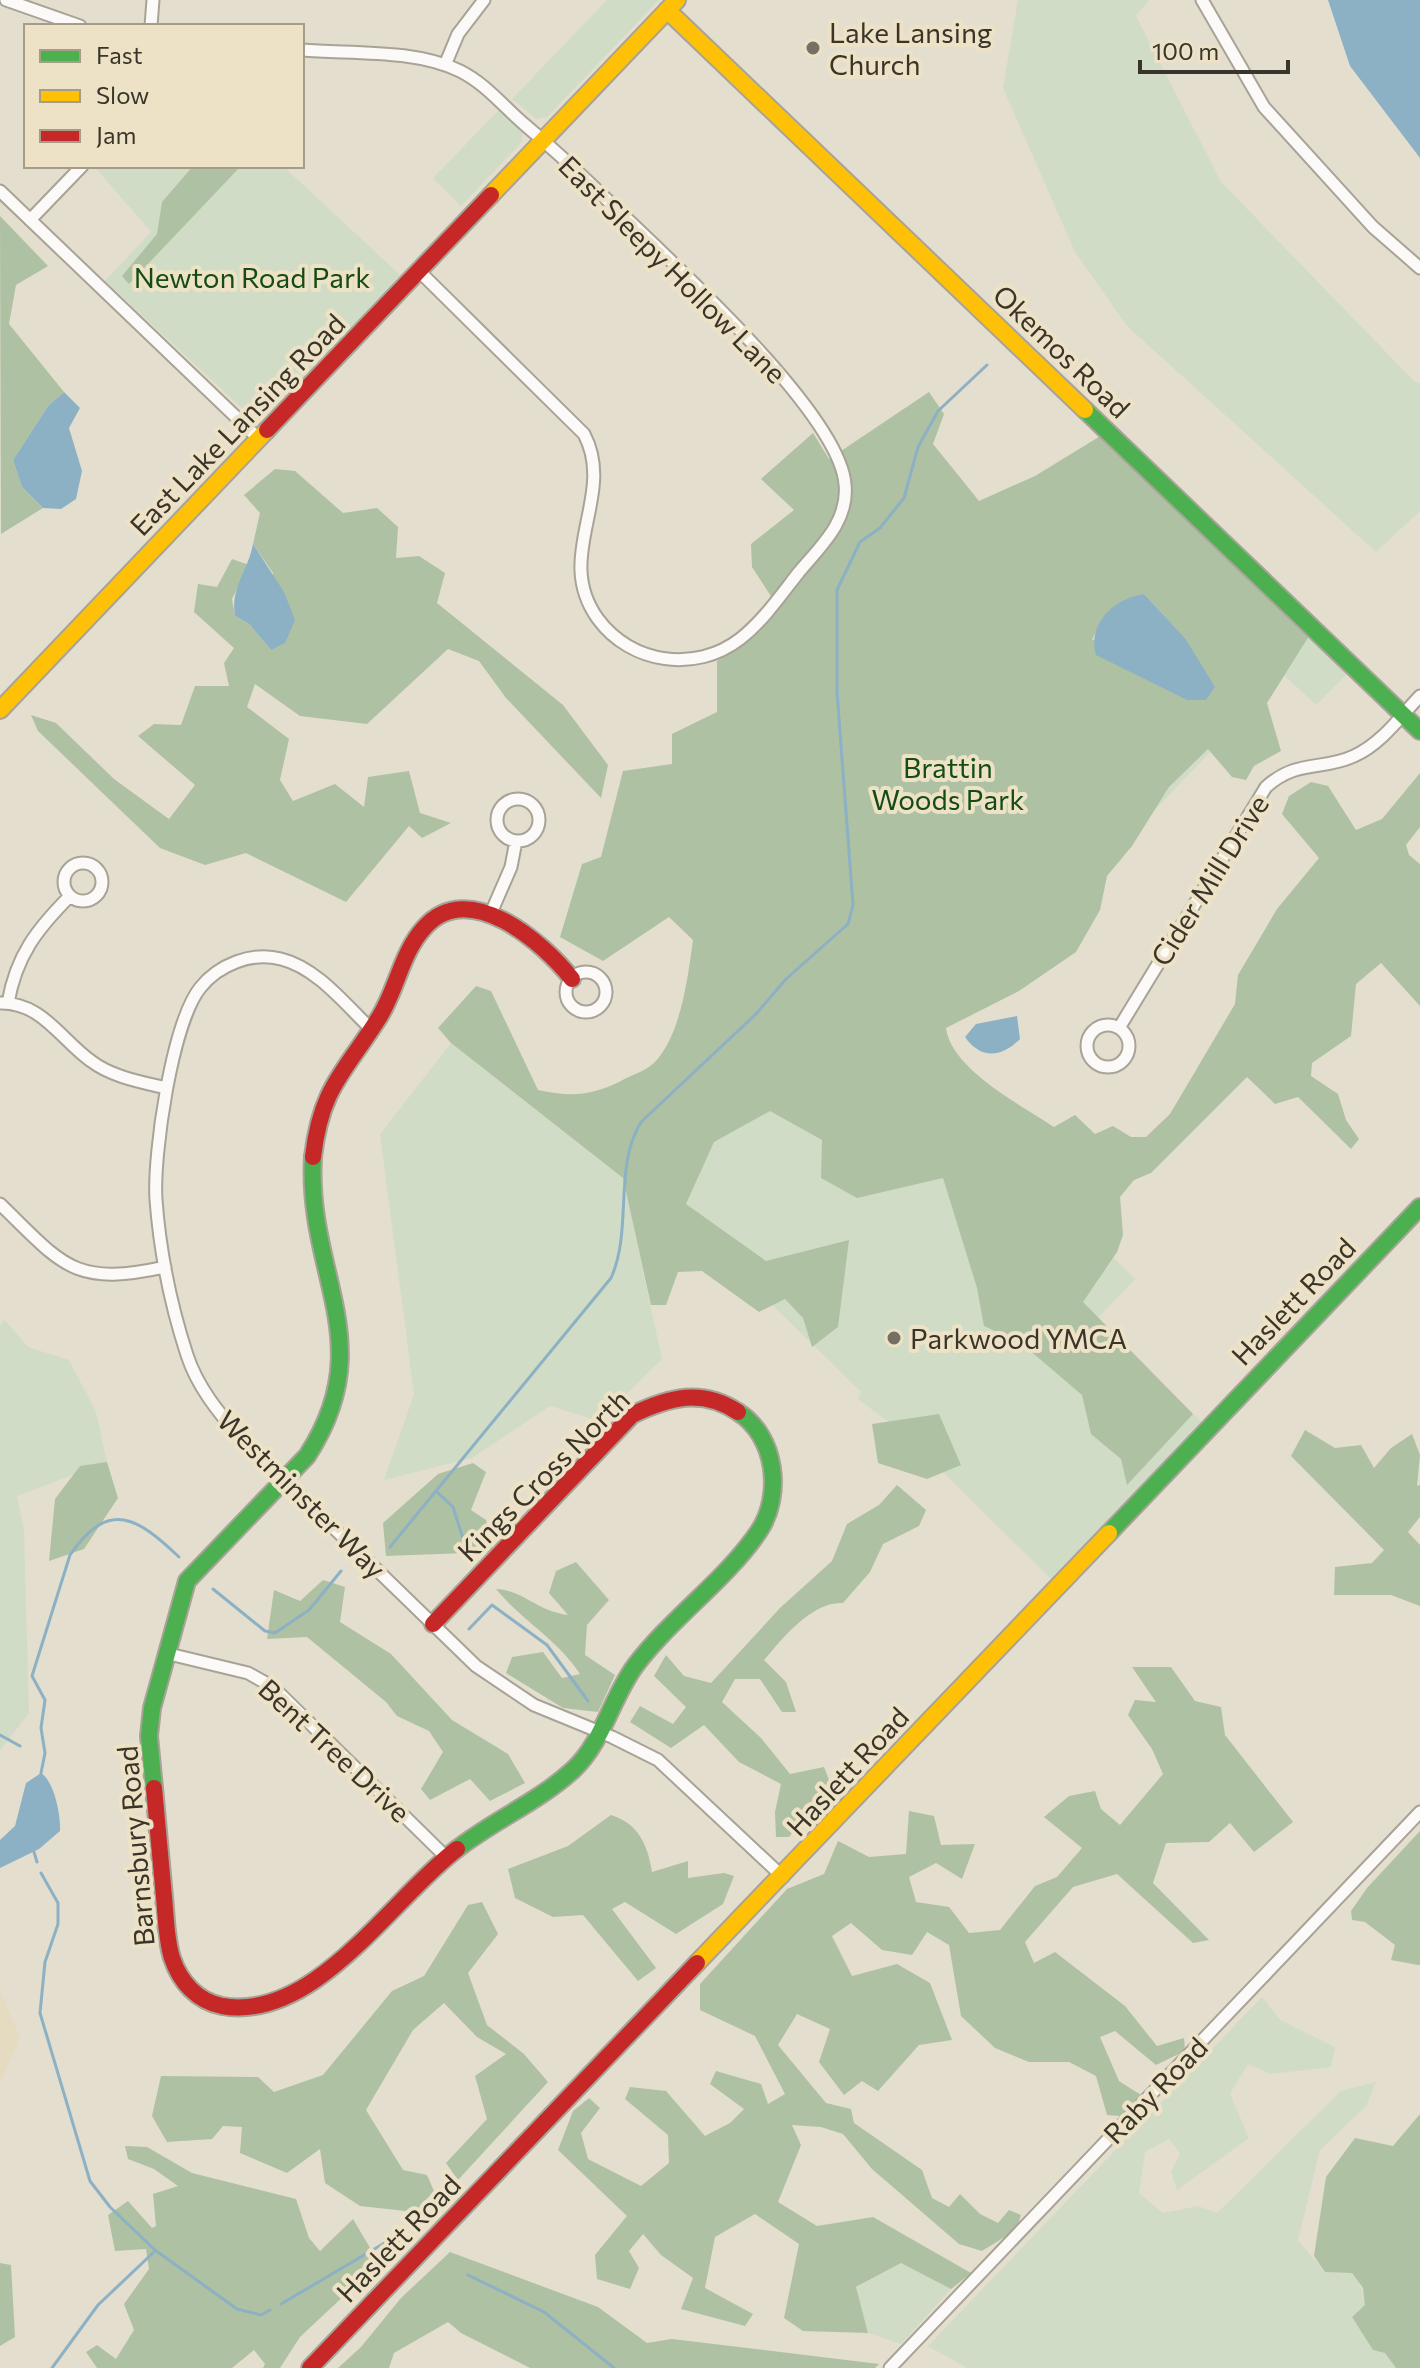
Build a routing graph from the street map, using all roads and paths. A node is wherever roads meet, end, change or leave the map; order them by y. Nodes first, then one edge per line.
1 (6, 0) edge
2 (153, 0) edge
3 (484, 0) edge
4 (1202, 0) edge
5 (672, 5) edge
6 (74, 24) edge
7 (151, 24) edge
8 (304, 50) edge
9 (445, 65) junction
10 (543, 138) junction
11 (80, 168) edge
12 (0, 191) edge
13 (30, 220) junction
14 (1420, 268) edge
15 (419, 271) junction
16 (259, 439) junction
17 (1420, 696) edge
18 (0, 710) edge
19 (1403, 715) junction
20 (1420, 731) edge
21 (516, 841) dead end
22 (70, 896) dead end
23 (491, 913) junction
24 (572, 979) dead end
25 (4, 1003) edge
26 (1119, 1028) dead end
27 (371, 1029) junction
28 (166, 1088) junction
29 (0, 1204) edge
30 (1420, 1207) edge
31 (165, 1267) junction
32 (747, 1417) joint
33 (283, 1480) junction
34 (433, 1624) junction
35 (165, 1653) junction
36 (600, 1733) junction
37 (1420, 1812) edge
38 (446, 1857) junction
39 (783, 1877) junction
40 (310, 2368) edge
41 (890, 2368) edge

1 - 6 street
2 - 7 street
3 - 9 street
4 - 14 street
5 - 10 street, East Lake Lansing Road
5 - 19 street, Okemos Road
8 - 9 street
9 - 10 street, East Sleepy Hollow Lane
10 - 15 street, East Lake Lansing Road
10 - 15 street, East Sleepy Hollow Lane
11 - 13 street
12 - 13 street
13 - 16 street
15 - 16 street, East Lake Lansing Road
16 - 18 street, East Lake Lansing Road
17 - 19 street, Cider Mill Drive
19 - 20 street, Okemos Road
19 - 26 street, Cider Mill Drive
21 - 23 street
22 - 25 street
23 - 24 street
23 - 27 street, Barnsbury Road
25 - 28 street
27 - 28 street, Westminster Way
27 - 33 street, Barnsbury Road
28 - 31 street, Westminster Way
29 - 31 street
30 - 39 street, Haslett Road
31 - 33 street, Westminster Way
32 - 34 street, Kings Cross North
32 - 36 street, Barnsbury Road
33 - 34 street, Westminster Way
33 - 35 street, Barnsbury Road
34 - 36 street, Westminster Way
35 - 38 street, Bent Tree Drive
35 - 38 street, Barnsbury Road
36 - 38 street, Barnsbury Road
36 - 39 street, Westminster Way
37 - 41 street, Raby Road
39 - 40 street, Haslett Road

